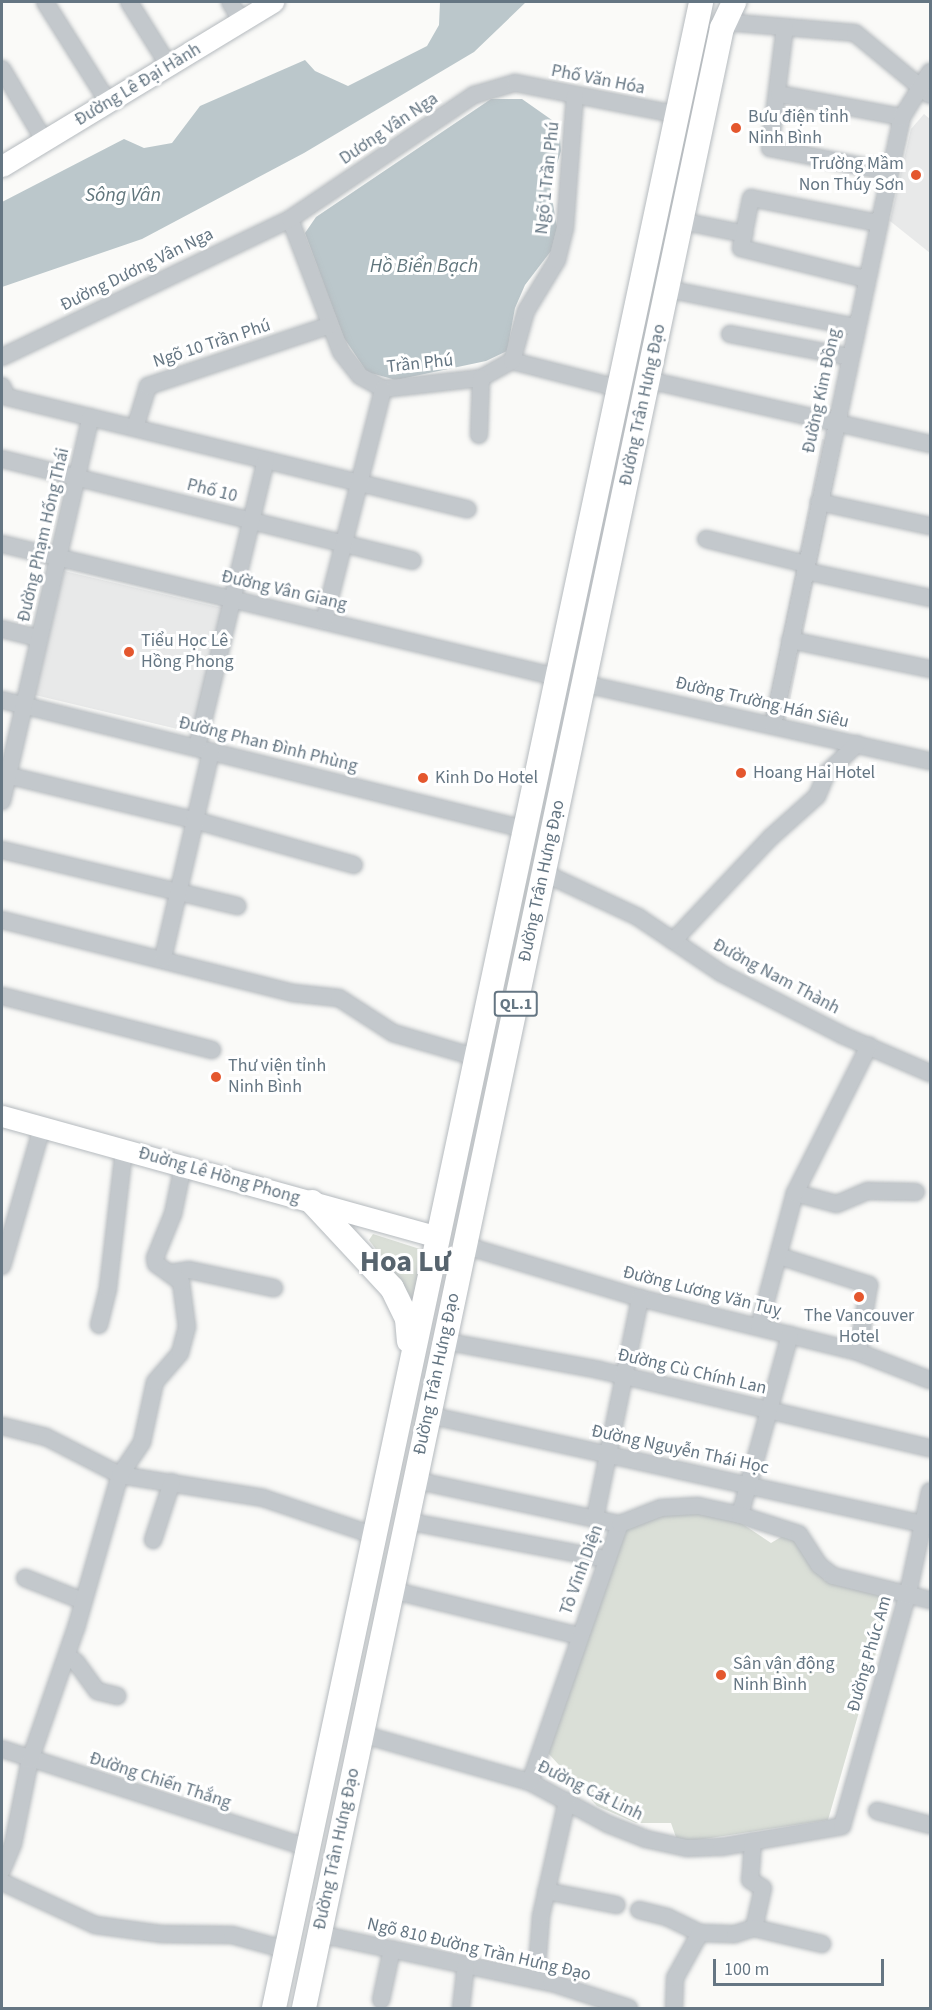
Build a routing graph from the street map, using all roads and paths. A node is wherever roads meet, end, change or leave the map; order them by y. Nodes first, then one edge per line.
1 (45, 2) edge
2 (129, 2) edge
3 (230, 2) edge
4 (273, 2) edge
5 (698, 7) edge
6 (729, 12) edge
7 (243, 22) junction
8 (785, 27) junction
9 (169, 66) junction
10 (2, 69) edge
11 (930, 72) edge
12 (515, 83) joint
13 (925, 91) edge
14 (779, 94) junction
15 (575, 95) junction
16 (108, 102) junction
17 (675, 114) junction
18 (902, 117) junction
19 (44, 140) junction
20 (2, 166) edge
21 (890, 172) junction
22 (290, 219) junction
23 (681, 221) junction
24 (879, 223) junction
25 (745, 234) junction
26 (866, 279) junction
27 (667, 289) junction
28 (330, 325) junction
29 (856, 327) junction
30 (730, 334) dead end
31 (2, 357) edge
32 (849, 357) junction
33 (512, 361) junction
34 (481, 378) junction
35 (648, 380) junction
36 (619, 381) junction
37 (2, 386) edge
38 (383, 389) junction
39 (91, 417) junction
40 (834, 424) junction
41 (135, 428) junction
42 (479, 435) dead end
43 (930, 444) edge
44 (2, 459) edge
45 (266, 460) junction
46 (77, 478) junction
47 (359, 483) junction
48 (819, 502) junction
49 (468, 509) dead end
50 (252, 521) junction
51 (930, 526) edge
52 (706, 539) dead end
53 (342, 543) junction
54 (2, 544) edge
55 (60, 559) junction
56 (413, 561) dead end
57 (806, 567) junction
58 (930, 598) edge
59 (232, 599) junction
60 (324, 621) junction
61 (2, 629) edge
62 (39, 638) junction
63 (790, 640) junction
64 (930, 669) edge
65 (557, 676) junction
66 (585, 684) junction
67 (2, 700) edge
68 (22, 705) junction
69 (773, 725) junction
70 (857, 744) junction
71 (204, 749) junction
72 (930, 761) edge
73 (5, 775) edge
74 (2, 801) edge
75 (194, 820) junction
76 (524, 829) junction
77 (2, 850) edge
78 (354, 865) dead end
79 (544, 873) junction
80 (178, 892) junction
81 (237, 906) dead end
82 (2, 920) edge
83 (673, 941) junction
84 (163, 958) junction
85 (2, 996) edge
86 (868, 1046) junction
87 (212, 1050) dead end
88 (475, 1057) junction
89 (930, 1072) edge
90 (2, 1116) edge
91 (42, 1127) junction
92 (124, 1150) junction
93 (183, 1166) junction
94 (916, 1192) dead end
95 (795, 1194) junction
96 (312, 1202) junction
97 (435, 1236) junction
98 (463, 1245) junction
99 (779, 1256) junction
100 (2, 1266) edge
101 (170, 1273) junction
102 (274, 1288) dead end
103 (640, 1298) junction
104 (99, 1325) dead end
105 (759, 1327) junction
106 (790, 1335) junction
107 (443, 1341) junction
108 (858, 1352) junction
109 (411, 1355) junction
110 (624, 1376) junction
111 (930, 1380) edge
112 (770, 1411) junction
113 (428, 1415) junction
114 (2, 1426) edge
115 (930, 1448) edge
116 (608, 1454) junction
117 (120, 1476) junction
118 (414, 1480) junction
119 (172, 1482) junction
120 (750, 1484) junction
121 (930, 1491) edge
122 (740, 1515) junction
123 (594, 1518) junction
124 (406, 1521) junction
125 (620, 1524) junction
126 (923, 1524) junction
127 (374, 1535) junction
128 (153, 1540) dead end
129 (606, 1559) junction
130 (25, 1578) dead end
131 (391, 1590) junction
132 (908, 1593) junction
133 (930, 1600) edge
134 (84, 1601) junction
135 (579, 1636) junction
136 (67, 1656) junction
137 (117, 1696) dead end
138 (361, 1734) junction
139 (2, 1749) edge
140 (30, 1761) junction
141 (530, 1782) junction
142 (567, 1801) junction
143 (878, 1811) dead end
144 (930, 1825) edge
145 (842, 1826) joint
146 (753, 1841) junction
147 (308, 1848) junction
148 (2, 1870) edge
149 (2, 1882) edge
150 (546, 1891) junction
151 (617, 1905) dead end
152 (639, 1910) dead end
153 (754, 1928) junction
154 (699, 1933) junction
155 (320, 1934) junction
156 (822, 1944) dead end
157 (392, 1949) junction
158 (287, 1950) junction
159 (466, 1964) junction
160 (536, 1980) junction
161 (381, 2001) dead end
162 (274, 2008) edge
163 (304, 2008) edge
164 (461, 2008) edge
165 (629, 2008) edge
166 (674, 2008) edge

1 - 16 street
2 - 9 street
3 - 7 street
4 - 7 main road, Đường Lê Đại Hành
5 - 17 highway, Đường Trân Hưng Đạo / QL.1
6 - 8 street
6 - 23 highway, Đường Trân Hưng Đạo / QL.1
7 - 9 main road, Đường Lê Đại Hành
8 - 13 street
8 - 14 street
9 - 16 main road, Đường Lê Đại Hành
10 - 19 street
11 - 13 street, Đường Kim Đồng
12 - 15 street, Phố Văn Hóa
12 - 22 street, Dương Vân Nga
13 - 18 street, Đường Kim Đồng
14 - 18 street
14 - 21 street
15 - 17 street, Phố Văn Hóa
15 - 33 street, Ngõ 1 Trần Phú
16 - 19 main road, Đường Lê Đại Hành
17 - 36 highway, Đường Trân Hưng Đạo / QL.1
18 - 21 street, Đường Kim Đồng
19 - 20 main road, Đường Lê Đại Hành
21 - 24 street, Đường Kim Đồng
22 - 28 street, Trần Phú
22 - 31 street, Đường Dương Vân Nga
23 - 25 street
23 - 27 highway, Đường Trân Hưng Đạo / QL.1
24 - 25 street
24 - 26 street, Đường Kim Đồng
25 - 26 street
26 - 29 street, Đường Kim Đồng
27 - 29 street
27 - 35 highway, Đường Trân Hưng Đạo / QL.1
28 - 38 street, Trần Phú
28 - 41 street, Ngõ 10 Trần Phú
29 - 32 street, Đường Kim Đồng
30 - 32 street
32 - 40 street, Đường Kim Đồng
33 - 34 street, Trần Phú
33 - 36 street
34 - 38 street, Trần Phú
34 - 42 street
35 - 36 highway
35 - 40 street
35 - 66 highway, Đường Trân Hưng Đạo / QL.1
36 - 65 highway, Đường Trân Hưng Đạo / QL.1
37 - 39 street
38 - 47 street
39 - 41 street
39 - 46 street, Đường Phạm Hống Thái
40 - 43 street
40 - 48 street, Đường Kim Đồng
41 - 45 street
44 - 46 street, Phố 10
45 - 47 street
45 - 50 street
46 - 50 street, Phố 10
46 - 55 street, Đường Phạm Hống Thái
47 - 49 street
47 - 53 street
48 - 51 street
48 - 57 street, Đường Kim Đồng
50 - 53 street, Phố 10
50 - 59 street
52 - 57 street
53 - 56 street, Phố 10
53 - 60 street
54 - 55 street, Đường Vân Giang
55 - 59 street, Đường Vân Giang
55 - 62 street, Đường Phạm Hống Thái
57 - 58 street
57 - 63 street, Đường Kim Đồng
59 - 60 street, Đường Vân Giang
59 - 71 street
60 - 65 street, Đường Vân Giang
61 - 62 street
62 - 68 street, Đường Phạm Hống Thái
63 - 64 street
63 - 69 street, Đường Kim Đồng
65 - 66 highway
65 - 76 highway, Đường Trân Hưng Đạo / QL.1
66 - 69 street, Đường Trường Hán Siêu
66 - 79 highway, Đường Trân Hưng Đạo / QL.1
67 - 68 street, Đường Phan Đình Phùng
68 - 71 street, Đường Phan Đình Phùng
68 - 73 street, Đường Phạm Hống Thái
69 - 70 street, Đường Trường Hán Siêu
70 - 72 street, Đường Trường Hán Siêu
70 - 83 street
71 - 75 street
71 - 76 street, Đường Phan Đình Phùng
73 - 74 street, Đường Phạm Hống Thái
73 - 75 street
75 - 78 street
75 - 80 street
76 - 88 highway, Đường Trân Hưng Đạo / QL.1
77 - 80 street
79 - 83 street, Đường Nam Thành
79 - 98 highway, Đường Trân Hưng Đạo / QL.1
80 - 81 street
80 - 84 street
82 - 84 street
83 - 86 street, Đường Nam Thành
84 - 88 street
85 - 87 street
86 - 89 street, Đường Nam Thành
86 - 95 street
88 - 97 highway, Đường Trân Hưng Đạo / QL.1
90 - 91 main road, Đuờng Lê Hồng Phong
91 - 92 main road, Đuờng Lê Hồng Phong
91 - 100 street
92 - 93 main road, Đuờng Lê Hồng Phong
92 - 104 street
93 - 96 main road, Đuờng Lê Hồng Phong
93 - 101 street
94 - 95 street
95 - 99 street
96 - 97 main road, Đuờng Lê Hồng Phong
96 - 109 highway
97 - 98 highway
97 - 109 highway, Đường Trân Hưng Đạo / QL.1
98 - 103 street, Đường Lương Văn Tuỵ
98 - 107 highway, Đường Trân Hưng Đạo / QL.1
99 - 105 street
99 - 108 street
101 - 102 street
101 - 117 street
103 - 105 street, Đường Lương Văn Tuỵ
103 - 110 street
105 - 106 street, Đường Lương Văn Tuỵ
106 - 108 street, Đường Lương Văn Tuỵ
106 - 112 street
107 - 110 street, Đường Cù Chính Lan
107 - 113 highway, Đường Trân Hưng Đạo / QL.1
108 - 111 street, Đường Lương Văn Tuỵ
109 - 127 highway, Đường Trân Hưng Đạo / QL.1
110 - 112 street, Đường Cù Chính Lan
110 - 116 street
112 - 115 street, Đường Cù Chính Lan
112 - 120 street
113 - 116 street, Đường Nguyễn Thái Học
113 - 118 highway, Đường Trân Hưng Đạo / QL.1
114 - 117 street
116 - 120 street, Đường Nguyễn Thái Học
116 - 123 street
117 - 119 street
117 - 134 street
118 - 123 street
118 - 124 highway, Đường Trân Hưng Đạo / QL.1
119 - 127 street
119 - 128 street
120 - 122 street
120 - 126 street, Đường Nguyễn Thái Học
121 - 126 street, Đường Phúc Am
122 - 125 street, Tô Vĩnh Diện
122 - 132 street, Tô Vĩnh Diện
123 - 125 street
124 - 129 street
124 - 131 highway, Đường Trân Hưng Đạo / QL.1
125 - 129 street, Tô Vĩnh Diện
126 - 132 street, Đường Phúc Am
127 - 147 highway, Đường Trân Hưng Đạo / QL.1
129 - 135 street, Tô Vĩnh Diện
130 - 134 street
131 - 135 street
131 - 138 highway, Đường Trân Hưng Đạo / QL.1
132 - 133 street, Tô Vĩnh Diện
132 - 145 street, Đường Phúc Am
134 - 136 street
135 - 141 street, Tô Vĩnh Diện
136 - 137 street
136 - 140 street
138 - 141 street, Đường Cát Linh
138 - 155 highway, Đường Trân Hưng Đạo / QL.1
139 - 140 street, Đường Chiến Thắng
140 - 147 street, Đường Chiến Thắng
140 - 148 street
141 - 142 street, Đường Cát Linh
142 - 146 street, Đường Cát Linh
142 - 150 street
143 - 144 street
145 - 146 street, Đường Cát Linh
146 - 153 street
147 - 158 highway, Đường Trân Hưng Đạo / QL.1
149 - 158 street
150 - 151 street
150 - 160 street
152 - 154 street
153 - 154 street
153 - 156 street
154 - 166 street
155 - 157 street, Ngõ 810 Đường Trần Hưng Đạo
155 - 163 highway, Đường Trân Hưng Đạo / QL.1
157 - 159 street, Ngõ 810 Đường Trần Hưng Đạo
157 - 161 street
158 - 162 highway, Đường Trân Hưng Đạo / QL.1
159 - 160 street, Ngõ 810 Đường Trần Hưng Đạo
159 - 164 street
160 - 165 street, Ngõ 810 Đường Trần Hưng Đạo

